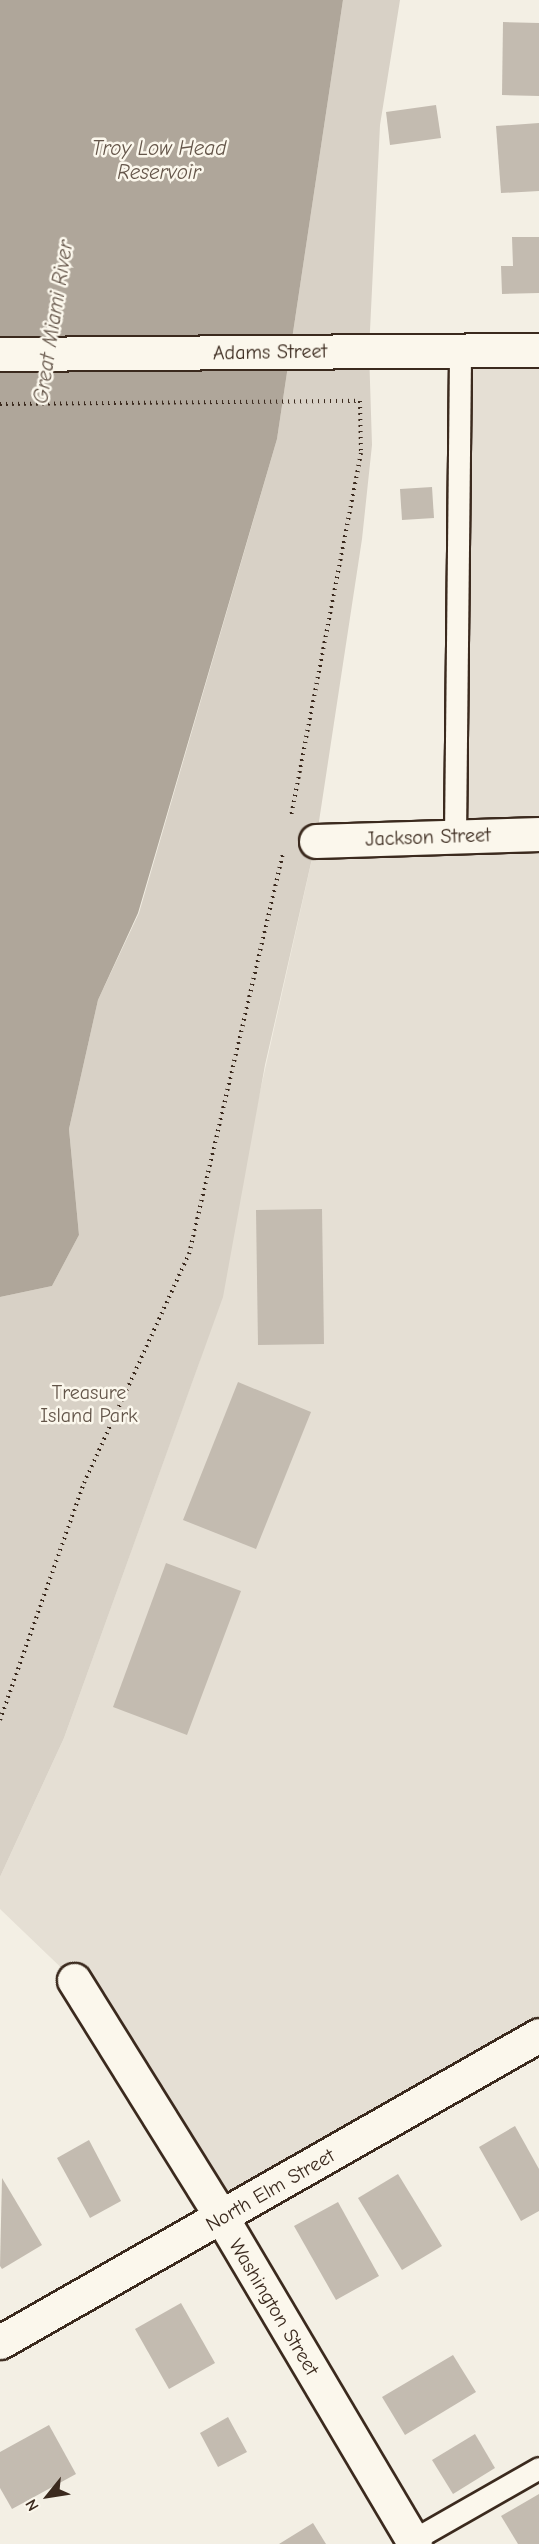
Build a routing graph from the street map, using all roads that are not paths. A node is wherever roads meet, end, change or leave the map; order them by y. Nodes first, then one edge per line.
1 (539, 350) edge
2 (460, 352) junction
3 (0, 354) edge
4 (303, 833) road end
5 (539, 834) edge
6 (455, 835) junction
7 (74, 1980) dead end
8 (539, 2035) edge
9 (222, 2218) junction
10 (0, 2342) edge
11 (539, 2468) edge
12 (411, 2543) edge

1 - 2 street, Adams Street
2 - 3 street, Adams Street
2 - 6 lane
4 - 6 street, Jackson Street
5 - 6 street, Jackson Street
7 - 9 street, Washington Street
8 - 9 street, North Elm Street
9 - 10 street, North Elm Street
9 - 12 street, Washington Street
11 - 12 lane

